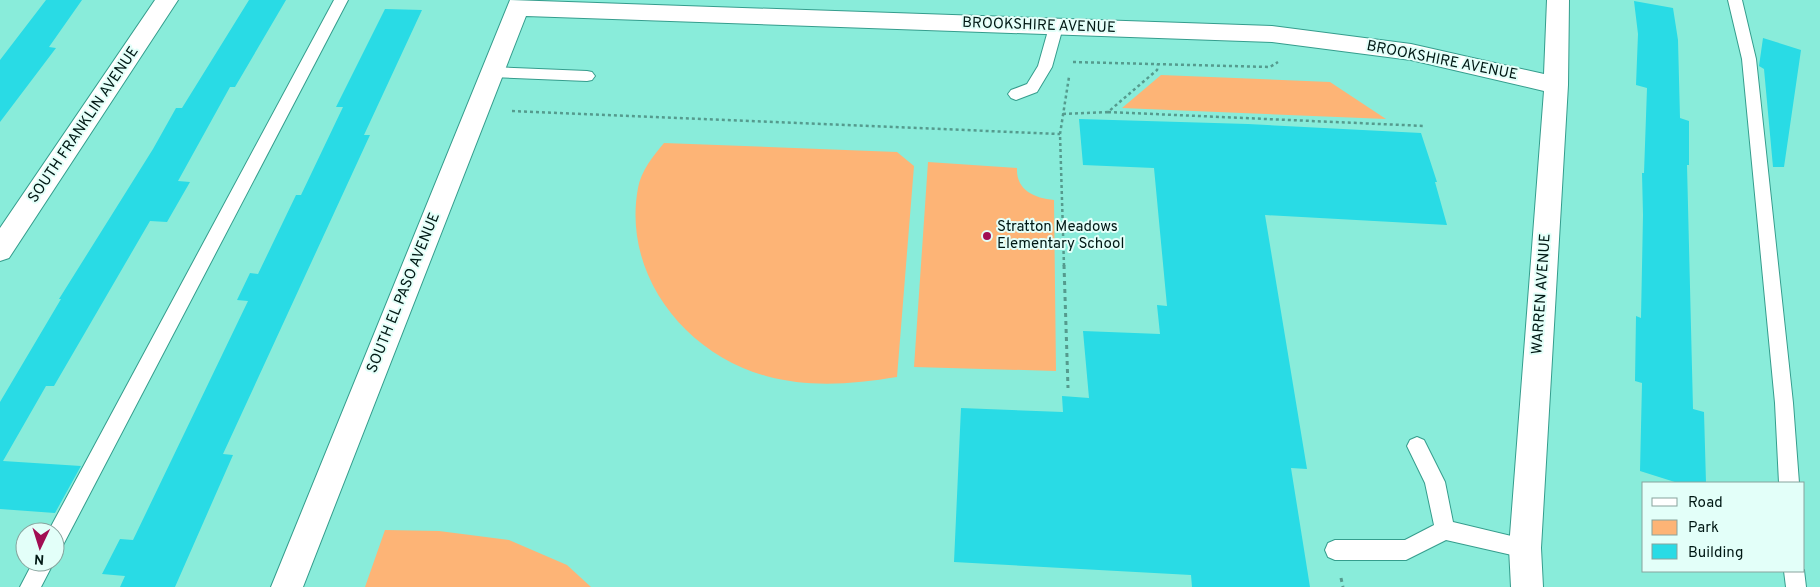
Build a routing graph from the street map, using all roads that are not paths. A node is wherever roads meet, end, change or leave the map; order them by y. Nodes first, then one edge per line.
1 (167, 0) edge
2 (341, 0) edge
3 (1558, 0) edge
4 (1735, 0) edge
5 (519, 4) edge
6 (1056, 27) junction
7 (492, 72) junction
8 (587, 76) dead end
9 (1556, 85) junction
10 (1016, 94) dead end
11 (0, 250) edge
12 (1417, 446) dead end
13 (1789, 482) edge
14 (65, 522) edge
15 (1445, 530) junction
16 (1525, 548) junction
17 (1335, 550) dead end
18 (38, 572) edge
19 (1794, 572) edge
20 (30, 587) edge
21 (287, 587) edge
22 (1527, 587) edge
23 (1796, 587) edge

1 - 11 street, SOUTH FRANKLIN AVENUE
2 - 14 lane
3 - 9 street, WARREN AVENUE
4 - 13 lane
5 - 6 street, BROOKSHIRE AVENUE
5 - 7 street, SOUTH EL PASO AVENUE
6 - 9 street, BROOKSHIRE AVENUE
6 - 10 lane
7 - 8 lane
7 - 21 street, SOUTH EL PASO AVENUE
9 - 16 street, WARREN AVENUE
12 - 15 lane
15 - 16 lane
15 - 17 lane
16 - 22 street, WARREN AVENUE
18 - 20 lane
19 - 23 lane

